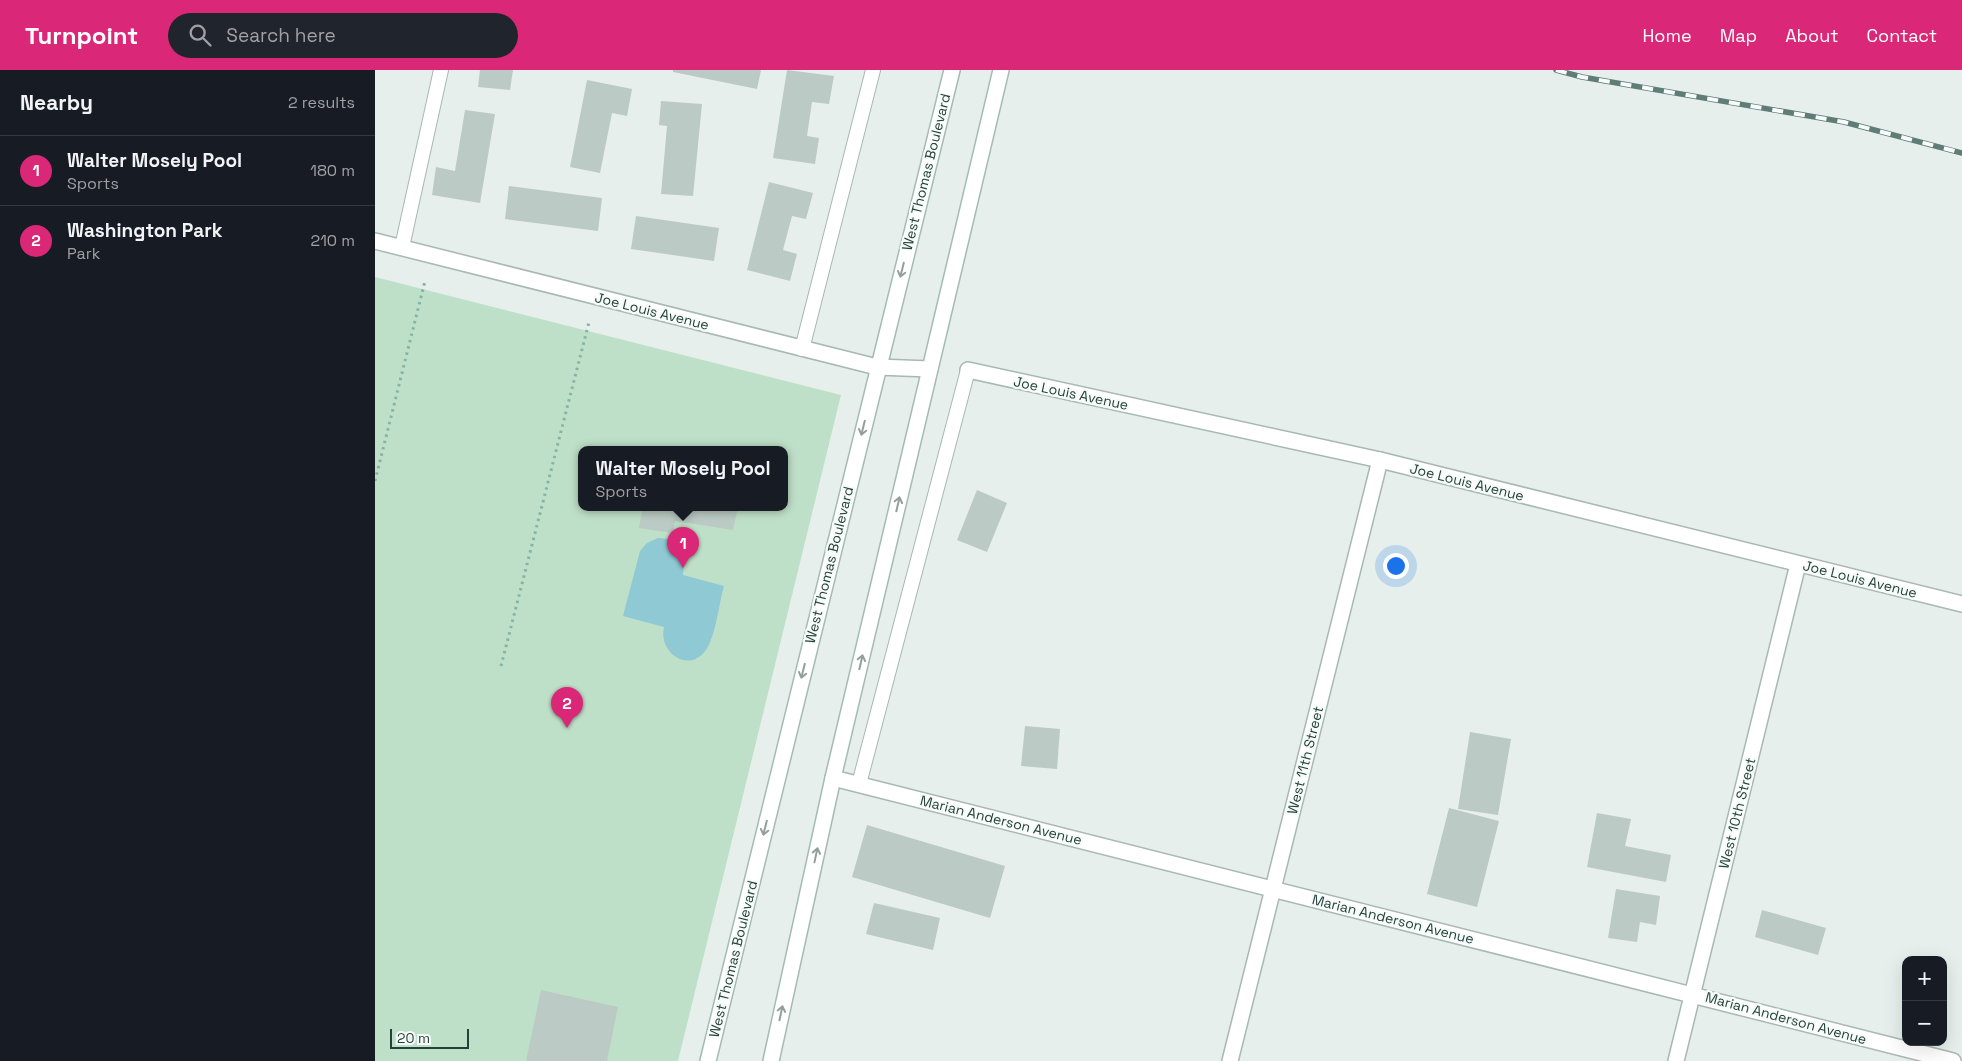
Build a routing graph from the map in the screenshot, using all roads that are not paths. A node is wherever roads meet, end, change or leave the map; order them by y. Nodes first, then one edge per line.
1 (441, 70) edge
2 (873, 70) edge
3 (952, 70) edge
4 (1001, 70) edge
5 (375, 241) edge
6 (402, 247) junction
7 (802, 349) junction
8 (877, 368) junction
9 (930, 369) junction
10 (969, 370) joint
11 (1380, 460) junction
12 (1798, 564) junction
13 (1962, 604) edge
14 (833, 778) junction
15 (859, 784) junction
16 (1273, 889) junction
17 (1693, 993) junction
18 (708, 1061) edge
19 (771, 1061) edge
20 (1230, 1061) edge
21 (1676, 1061) edge
22 (1953, 1061) edge

1 - 6 lane
2 - 7 lane
3 -> 8 street, West Thomas Boulevard
4 - 9 street
5 - 6 street, Joe Louis Avenue
6 - 7 street, Joe Louis Avenue
7 - 8 street, Joe Louis Avenue
8 - 9 street, Joe Louis Avenue
8 -> 18 street, West Thomas Boulevard
14 -> 9 street
10 - 11 street, Joe Louis Avenue
10 - 15 lane
11 - 12 street, Joe Louis Avenue
11 - 16 street, West 11th Street
12 - 13 street, Joe Louis Avenue
12 - 17 street, West 10th Street
14 - 15 street, Marian Anderson Avenue
19 -> 14 street
15 - 16 street, Marian Anderson Avenue
16 - 17 street, Marian Anderson Avenue
16 - 20 street, West 11th Street
17 - 21 street, West 10th Street
17 - 22 street, Marian Anderson Avenue

